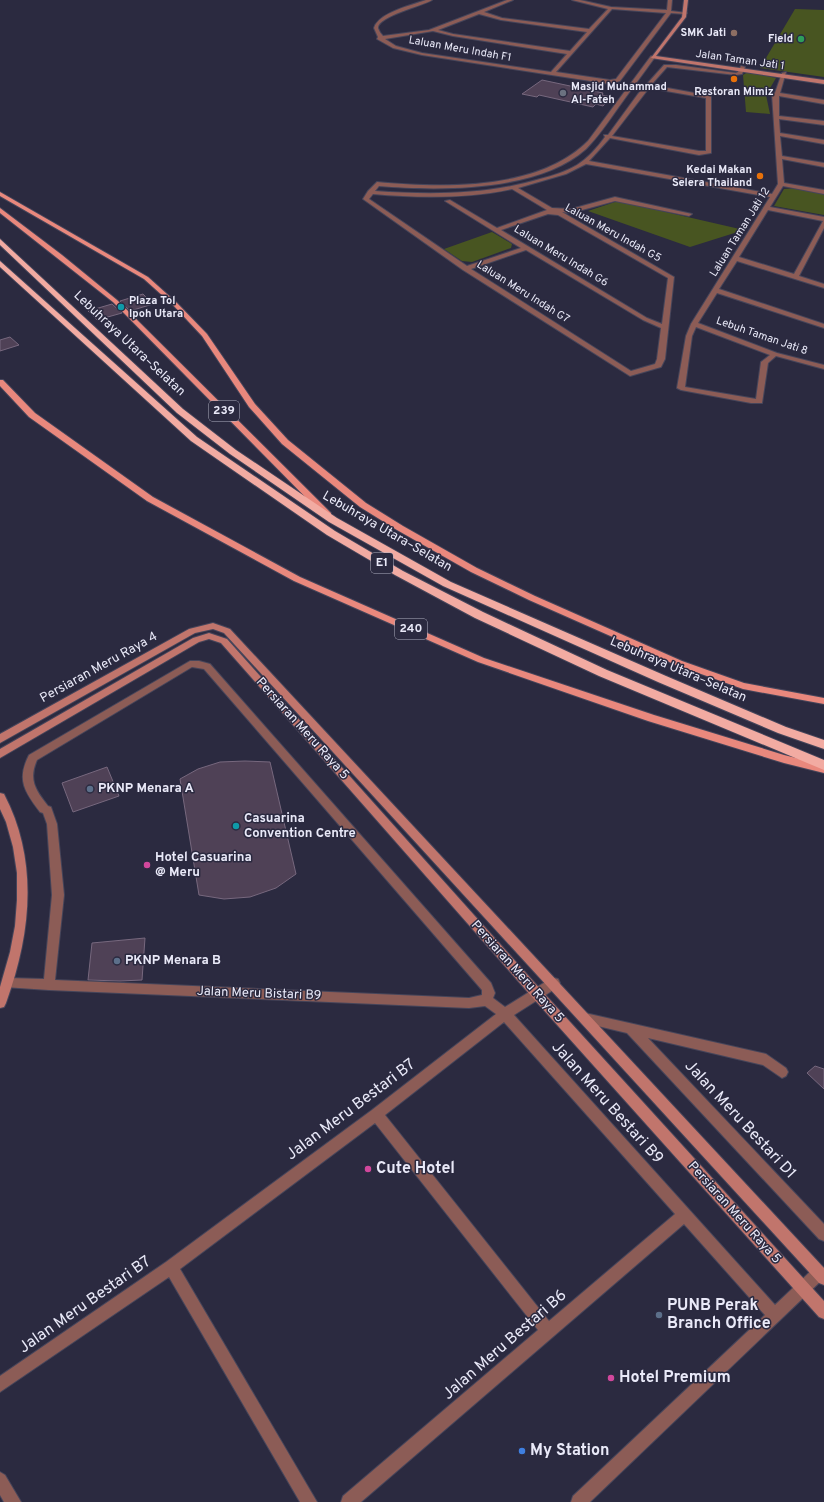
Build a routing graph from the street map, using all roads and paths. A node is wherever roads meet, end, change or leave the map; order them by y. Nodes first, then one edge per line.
1 (430, 0) edge
2 (511, 0) edge
3 (574, 0) edge
4 (670, 0) edge
5 (686, 0) edge
6 (610, 8) junction
7 (479, 12) junction
8 (669, 12) junction
9 (685, 13) junction
10 (434, 30) junction
11 (591, 31) junction
12 (379, 38) junction
13 (572, 53) junction
14 (654, 56) junction
15 (718, 69) junction
16 (742, 69) junction
17 (552, 74) junction
18 (783, 75) junction
19 (824, 80) edge
20 (647, 86) junction
21 (775, 94) junction
22 (824, 102) edge
23 (776, 117) junction
24 (824, 123) edge
25 (778, 134) junction
26 (596, 135) junction
27 (610, 137) junction
28 (824, 142) edge
29 (780, 158) junction
30 (585, 162) junction
31 (824, 165) edge
32 (781, 184) junction
33 (514, 188) junction
34 (370, 192) junction
35 (824, 192) edge
36 (0, 194) edge
37 (774, 196) junction
38 (448, 201) dead end
39 (766, 208) junction
40 (0, 210) edge
41 (689, 214) dead end
42 (824, 219) edge
43 (824, 222) edge
44 (496, 230) junction
45 (0, 241) edge
46 (526, 248) junction
47 (735, 258) junction
48 (0, 263) edge
49 (465, 269) junction
50 (796, 276) junction
51 (824, 286) edge
52 (715, 290) junction
53 (694, 324) junction
54 (824, 326) edge
55 (664, 327) junction
56 (775, 354) junction
57 (824, 367) edge
58 (0, 382) edge
59 (333, 520) junction
60 (211, 631) junction
61 (824, 701) edge
62 (0, 739) edge
63 (824, 746) edge
64 (0, 754) edge
65 (824, 765) edge
66 (824, 769) edge
67 (0, 797) edge
68 (8, 983) junction
69 (554, 983) junction
70 (49, 984) junction
71 (537, 994) junction
72 (486, 1000) junction
73 (0, 1003) edge
74 (505, 1014) junction
75 (585, 1018) junction
76 (631, 1029) junction
77 (782, 1072) dead end
78 (376, 1114) junction
79 (684, 1215) junction
80 (824, 1234) edge
81 (171, 1267) junction
82 (821, 1276) edge
83 (802, 1289) junction
84 (824, 1312) edge
85 (775, 1315) junction
86 (548, 1331) junction
87 (0, 1385) edge
88 (0, 1480) edge
89 (13, 1502) edge
90 (309, 1502) edge
91 (349, 1502) edge
92 (579, 1502) edge

1 - 12 street
2 - 7 street
3 - 6 street
4 - 8 street
5 - 9 street
6 - 8 street
6 - 11 street
7 - 10 street
7 - 11 street
8 - 9 street
8 - 17 street, Laluan Meru Indah F1
9 - 14 street
10 - 12 street
10 - 13 street
11 - 13 street
12 - 17 street, Laluan Meru Indah F1
13 - 17 street
14 - 15 street, Jalan Taman Jati 1
14 - 16 street, Jalan Taman Jati 1
14 - 26 street
15 - 16 street
15 - 20 street
16 - 18 street, Jalan Taman Jati 1
18 - 19 street, Jalan Taman Jati 1
18 - 21 street, Laluan Taman Jati 12
20 - 27 street
20 - 27 street
21 - 22 street
21 - 23 street, Laluan Taman Jati 12
23 - 24 street
23 - 25 street, Laluan Taman Jati 12
25 - 28 street
25 - 29 street, Laluan Taman Jati 12
26 - 27 street
26 - 34 street
27 - 30 street
29 - 31 street
29 - 32 street, Laluan Taman Jati 12
30 - 33 street
30 - 37 street
32 - 35 street
32 - 37 street, Laluan Taman Jati 12
33 - 34 street
33 - 41 street
34 - 49 street, Laluan Meru Indah G7
36 - 61 main road
37 - 39 street, Laluan Taman Jati 12
38 - 44 street, Laluan Meru Indah G6
39 - 42 street
39 - 47 street, Laluan Taman Jati 12
40 - 59 main road, 239
43 - 50 street
44 - 46 street, Laluan Meru Indah G6
44 - 55 street, Laluan Meru Indah G5
45 - 59 highway, Lebuhraya Utara–Selatan / E1
46 - 49 street
46 - 55 street, Laluan Meru Indah G6
47 - 50 street
47 - 52 street, Laluan Taman Jati 12
48 - 65 highway, Lebuhraya Utara–Selatan / E1
49 - 55 street, Laluan Meru Indah G7
50 - 51 street
52 - 53 street, Laluan Taman Jati 12
52 - 54 street
53 - 56 street, Lebuh Taman Jati 8
53 - 56 street, Laluan Taman Jati 12
56 - 57 street, Lebuh Taman Jati 8
58 - 66 main road, 240
59 - 63 highway, Lebuhraya Utara–Selatan / E1
60 - 62 street, Persiaran Meru Raya 4
60 - 64 street, Persiaran Meru Raya 4
60 - 69 street, Persiaran Meru Raya 5
60 - 71 street, Persiaran Meru Raya 5
67 - 68 street
68 - 70 street, Jalan Meru Bistari B9
68 - 73 street
69 - 71 street, Jalan Meru Bestari B7
69 - 75 street, Persiaran Meru Raya 5
70 - 72 street, Jalan Meru Bistari B9
70 - 72 street
71 - 74 street, Jalan Meru Bestari B7
71 - 83 street, Persiaran Meru Raya 5
72 - 74 street
74 - 78 street, Jalan Meru Bestari B7
74 - 79 street, Jalan Meru Bestari B9
75 - 76 street
75 - 82 street, Persiaran Meru Raya 5
76 - 77 street
76 - 80 street, Jalan Meru Bestari D1
78 - 81 street, Jalan Meru Bestari B7
78 - 86 street
79 - 85 street
79 - 86 street, Jalan Meru Bestari B6
81 - 87 street, Jalan Meru Bestari B7
81 - 90 street, Jalan Meru Bestari B7
82 - 83 street
83 - 84 street, Persiaran Meru Raya 5
83 - 85 street
85 - 92 street
86 - 91 street, Jalan Meru Bestari B6
88 - 89 street

